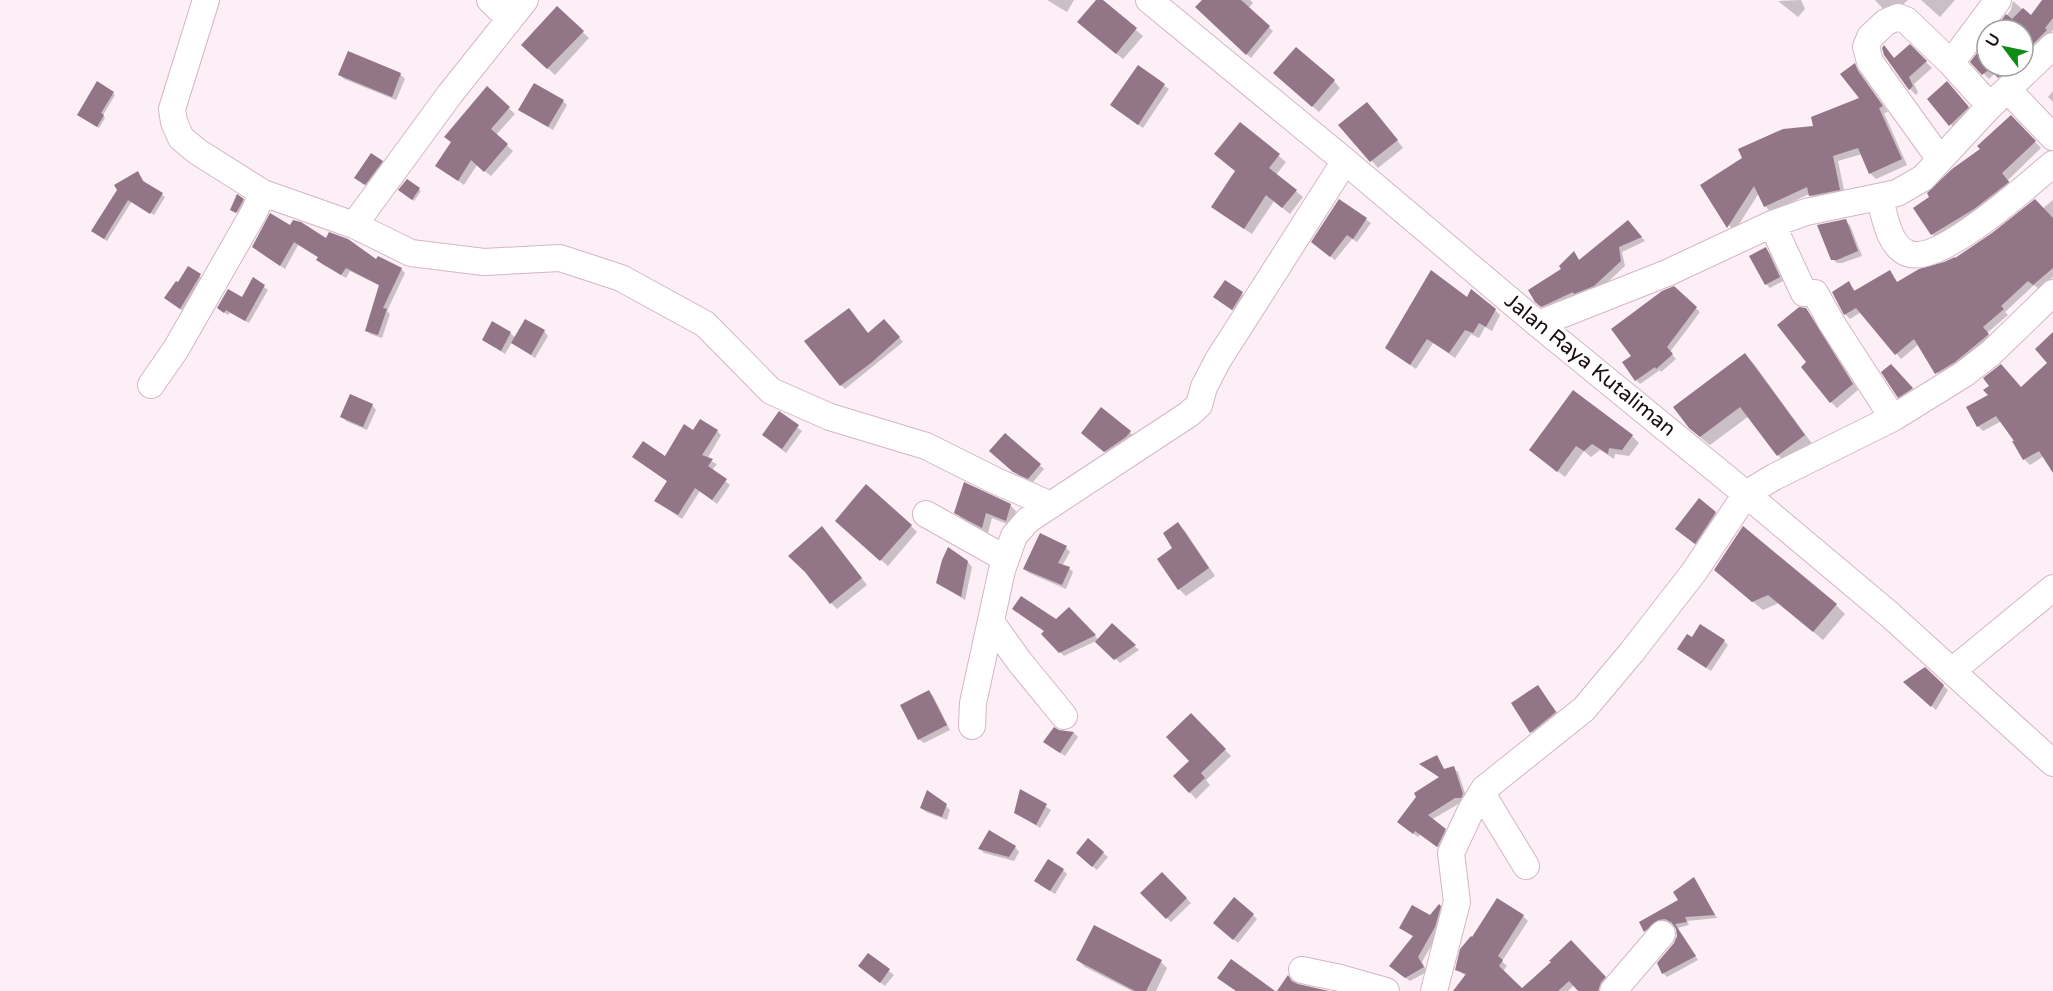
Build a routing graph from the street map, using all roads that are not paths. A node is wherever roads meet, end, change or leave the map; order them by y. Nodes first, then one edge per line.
1 (206, 0) edge
2 (490, 0) edge
3 (1149, 0) edge
4 (1998, 0) edge
5 (518, 9) edge
6 (2053, 46) edge
7 (1951, 63) junction
8 (1999, 98) junction
9 (2053, 137) edge
10 (1939, 158) junction
11 (1345, 161) junction
12 (2053, 164) edge
13 (263, 193) junction
14 (1879, 197) junction
15 (1772, 224) junction
16 (354, 225) junction
17 (2053, 293) edge
18 (1538, 324) junction
19 (151, 385) dead end
20 (1893, 418) junction
21 (1746, 494) junction
22 (1051, 505) junction
23 (926, 514) dead end
24 (1006, 559) junction
25 (2053, 588) edge
26 (991, 622) junction
27 (1952, 671) junction
28 (1064, 716) dead end
29 (972, 726) dead end
30 (2053, 763) edge
31 (1484, 789) junction
32 (1526, 866) dead end
33 (1662, 934) dead end
34 (1302, 970) dead end
35 (1386, 991) edge
36 (1434, 991) edge
37 (1613, 991) edge

1 - 13 street
2 - 5 street
3 - 11 street, Jalan Raya Kutaliman
4 - 7 street
5 - 16 street
6 - 8 street
7 - 8 street
7 - 10 street
8 - 9 street
8 - 10 street
10 - 14 street
11 - 18 street, Jalan Raya Kutaliman
11 - 22 street
12 - 14 street
13 - 16 street
13 - 19 street
14 - 15 street
15 - 18 street
15 - 20 street
16 - 22 street
17 - 20 street
18 - 21 street, Jalan Raya Kutaliman
20 - 21 street
21 - 27 street, Jalan Raya Kutaliman
21 - 31 street
22 - 24 street
23 - 24 street
24 - 26 street
25 - 27 street
26 - 28 street
26 - 29 street
27 - 30 street, Jalan Raya Kutaliman
31 - 32 street
31 - 36 street
33 - 37 street
34 - 35 street

